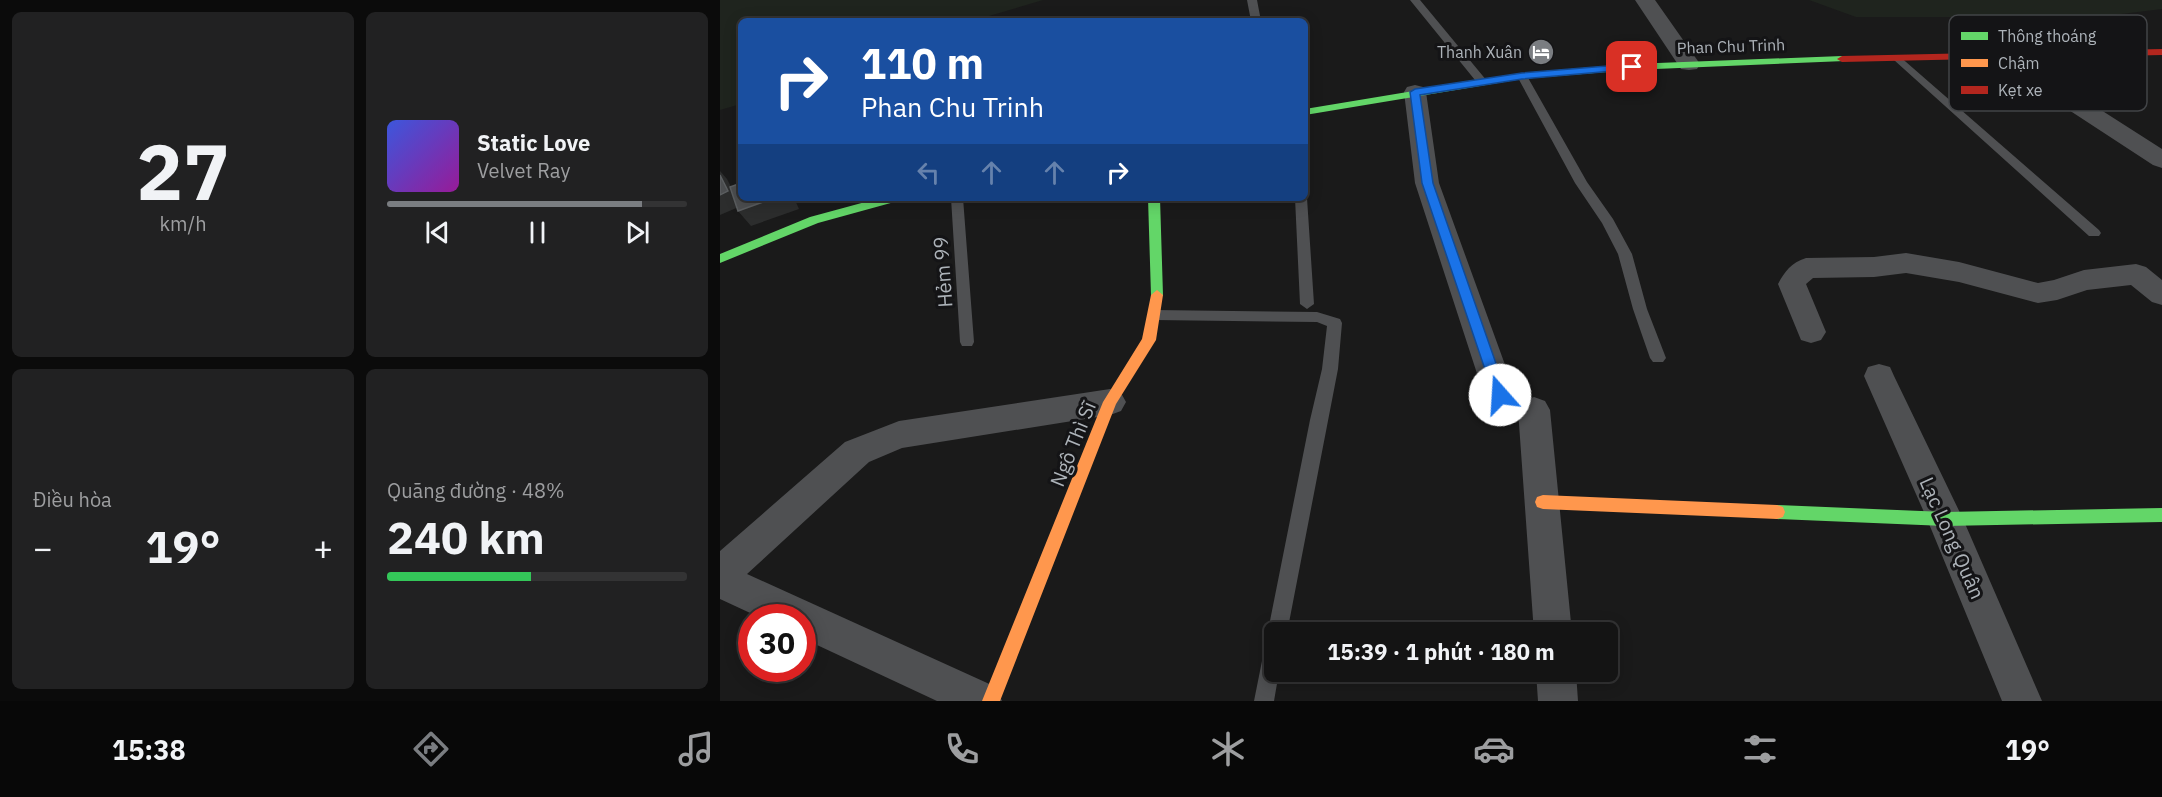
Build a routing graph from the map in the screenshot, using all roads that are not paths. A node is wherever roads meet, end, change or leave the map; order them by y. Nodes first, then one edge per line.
1 (1252, 0) edge
2 (1415, 0) edge
3 (1645, 0) edge
4 (1255, 18) edge
5 (2147, 52) edge
6 (2162, 52) edge
7 (1949, 57) edge
8 (1898, 58) junction
9 (1689, 64) junction
10 (1522, 76) junction
11 (1483, 83) junction
12 (1415, 92) junction
13 (1949, 104) edge
14 (1308, 111) edge
15 (1957, 111) edge
16 (2086, 111) edge
17 (2162, 160) edge
18 (883, 201) edge
19 (957, 201) edge
20 (1154, 201) edge
21 (1301, 201) edge
22 (2094, 233) dead end
23 (720, 259) edge
24 (2162, 295) edge
25 (1307, 304) dead end
26 (1154, 315) junction
27 (1811, 332) dead end
28 (967, 342) dead end
29 (1658, 358) dead end
30 (1879, 376) dead end
31 (1500, 395) dead end
32 (1110, 402) junction
33 (1534, 410) dead end
34 (1543, 502) junction
35 (2162, 514) edge
36 (1945, 519) junction
37 (720, 575) edge
38 (720, 580) edge
39 (772, 604) edge
40 (1279, 622) edge
41 (1552, 622) edge
42 (816, 624) edge
43 (1268, 682) edge
44 (1557, 682) edge
45 (982, 701) edge
46 (991, 701) edge
47 (1264, 701) edge
48 (1558, 701) edge
49 (2022, 701) edge

1 - 4 lane
2 - 11 lane
3 - 9 street
5 - 6 main road, Phan Chu Trinh
7 - 8 main road, Phan Chu Trinh
8 - 9 main road, Phan Chu Trinh
8 - 13 lane
9 - 10 main road, Phan Chu Trinh
10 - 11 main road, Phan Chu Trinh
10 - 29 lane
11 - 12 main road, Phan Chu Trinh
12 - 14 main road, Phan Chu Trinh
12 - 31 street
15 - 22 lane
16 - 17 street
18 - 23 main road
19 - 28 lane, Hẻm 99
20 - 26 main road, Ngô Thì Sĩ
21 - 25 lane
24 - 27 street
26 - 32 main road, Ngô Thì Sĩ
26 - 40 lane
30 - 36 street, Lạc Long Quân
32 - 37 street
32 - 46 main road, Ngô Thì Sĩ
33 - 34 street
34 - 36 main road
34 - 41 street
35 - 36 main road
36 - 49 street, Lạc Long Quân
38 - 39 street
42 - 45 street
43 - 47 lane
44 - 48 street

